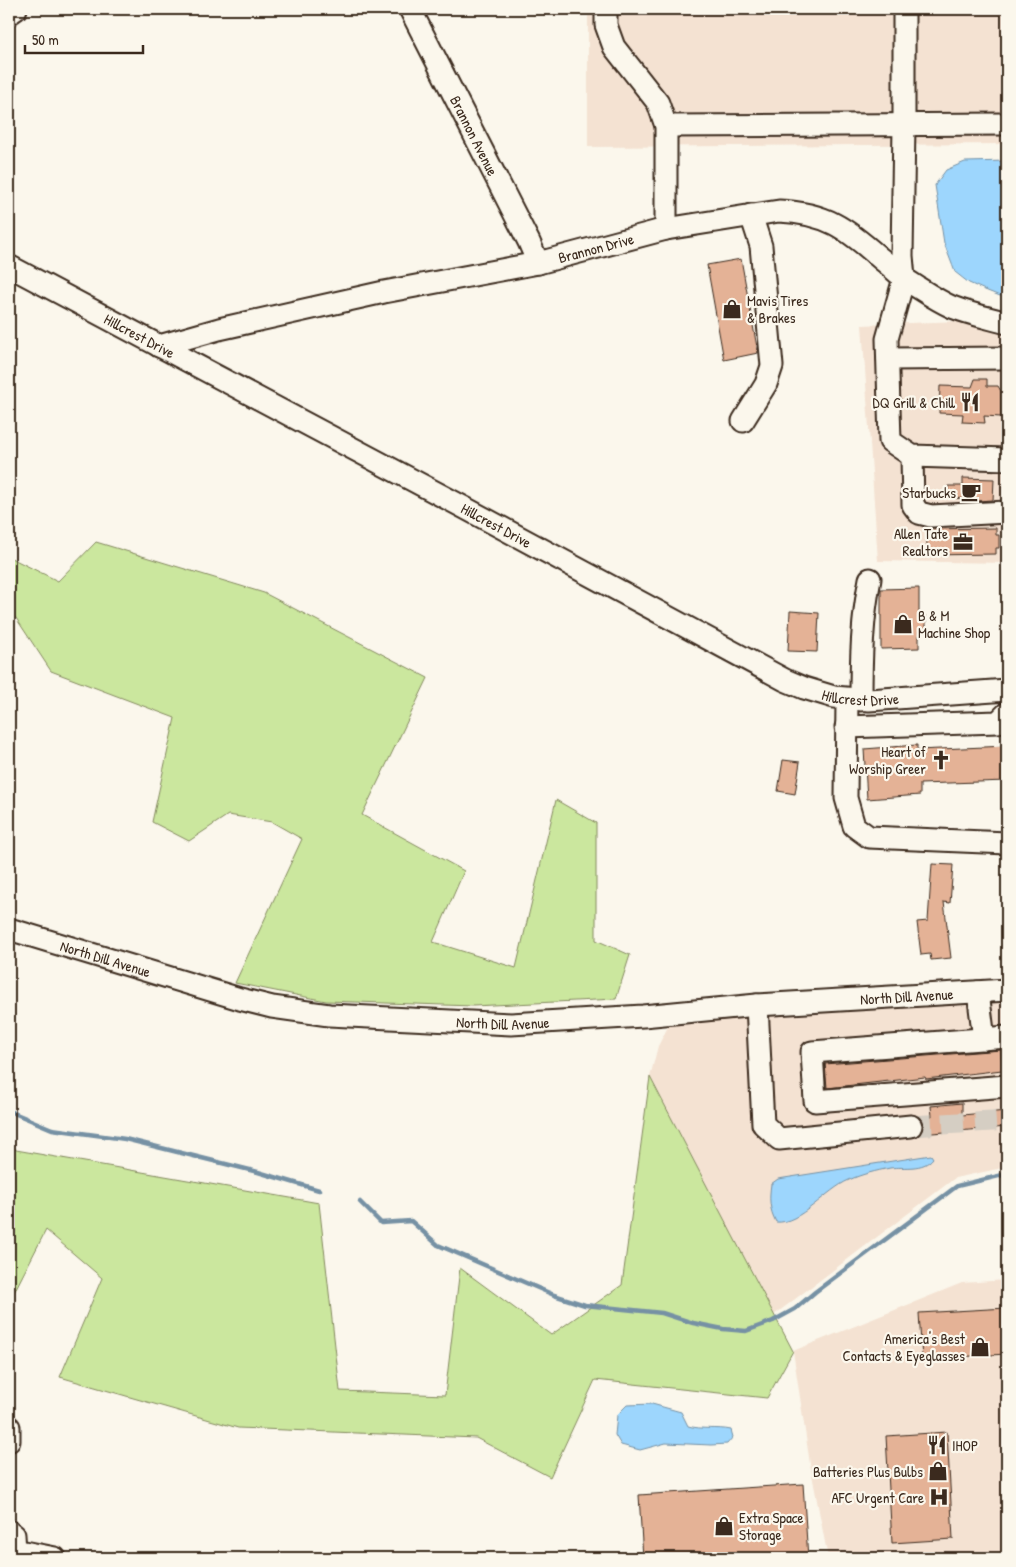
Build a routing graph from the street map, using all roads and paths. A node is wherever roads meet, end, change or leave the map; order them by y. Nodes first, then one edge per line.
1 (16, 9) edge
2 (410, 9) edge
3 (606, 9) edge
4 (904, 9) edge
5 (9, 14) edge
6 (1007, 124) edge
7 (904, 125) junction
8 (666, 126) junction
9 (751, 215) junction
10 (666, 229) junction
11 (538, 263) junction
12 (9, 266) edge
13 (904, 278) junction
14 (1007, 323) edge
15 (159, 346) junction
16 (1007, 358) edge
17 (888, 359) junction
18 (743, 421) dead end
19 (912, 456) junction
20 (1007, 458) edge
21 (1007, 512) edge
22 (870, 579) dead end
23 (1007, 690) edge
24 (854, 699) junction
25 (1007, 713) edge
26 (846, 727) junction
27 (1007, 843) edge
28 (9, 929) edge
29 (1007, 990) edge
30 (978, 992) junction
31 (757, 1005) junction
32 (1007, 1037) edge
33 (984, 1039) junction
34 (1007, 1086) edge
35 (911, 1126) tunnel mouth
36 (9, 1427) edge
37 (9, 1441) edge
38 (11, 1544) edge
39 (55, 1558) edge

1 - 5 street
2 - 11 street, Brannon Avenue
3 - 8 street
4 - 7 street
6 - 7 street
7 - 8 street
7 - 13 street
8 - 10 street
9 - 10 street, Brannon Drive
9 - 13 street, Brannon Drive
9 - 18 street
10 - 11 street, Brannon Drive
11 - 15 street, Brannon Drive
12 - 15 street, Hillcrest Drive
13 - 14 street, Brannon Drive
13 - 17 street
15 - 24 street, Hillcrest Drive
16 - 17 street
17 - 19 street
19 - 20 street
19 - 21 street
22 - 24 street
23 - 24 street, Hillcrest Drive
24 - 26 street
25 - 26 street
26 - 27 street
28 - 31 street, North Dill Avenue
29 - 30 street, North Dill Avenue
30 - 31 street, North Dill Avenue
30 - 33 street
31 - 35 street
32 - 33 street
33 - 34 street
36 - 37 street
38 - 39 street

